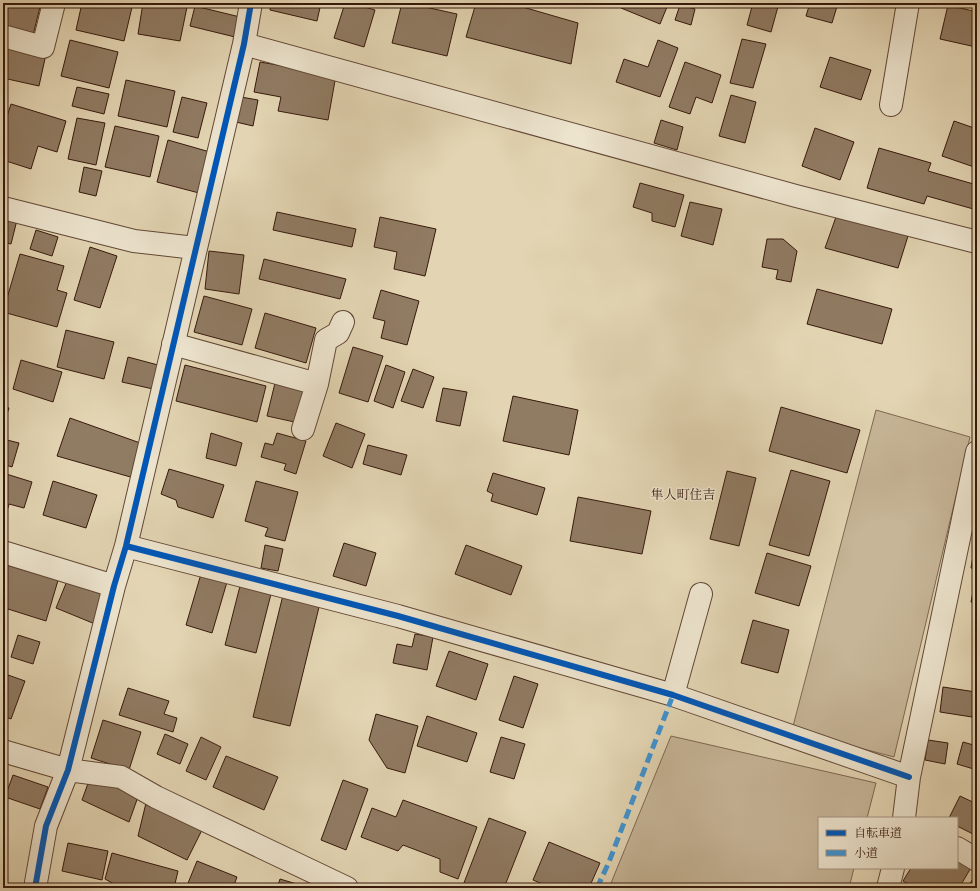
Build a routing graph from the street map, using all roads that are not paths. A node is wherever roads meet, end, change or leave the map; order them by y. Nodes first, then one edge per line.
1 (54, 3) edge
2 (251, 3) edge
3 (908, 3) edge
4 (3, 36) edge
5 (244, 44) junction
6 (891, 105) dead end
7 (3, 208) edge
8 (977, 242) edge
9 (195, 248) junction
10 (343, 322) dead end
11 (173, 344) junction
12 (317, 384) junction
13 (303, 429) dead end
14 (977, 452) edge
15 (126, 546) junction
16 (3, 552) edge
17 (114, 586) junction
18 (701, 594) dead end
19 (672, 695) junction
20 (3, 750) edge
21 (68, 770) junction
22 (909, 777) junction
23 (905, 817) edge
24 (958, 849) edge
25 (977, 860) edge
26 (893, 869) edge
27 (35, 888) edge
28 (347, 888) edge
29 (888, 888) edge

1 - 4 street
2 - 5 street
3 - 6 street
5 - 8 street
5 - 9 street
7 - 9 street
9 - 11 street
10 - 12 street
11 - 12 street
11 - 15 street
12 - 13 street
14 - 22 street
15 - 17 street
15 - 19 street
16 - 17 street
17 - 21 street
18 - 19 street
19 - 22 street
20 - 21 street
21 - 27 street
21 - 28 street
22 - 23 street
24 - 25 street
26 - 29 street

